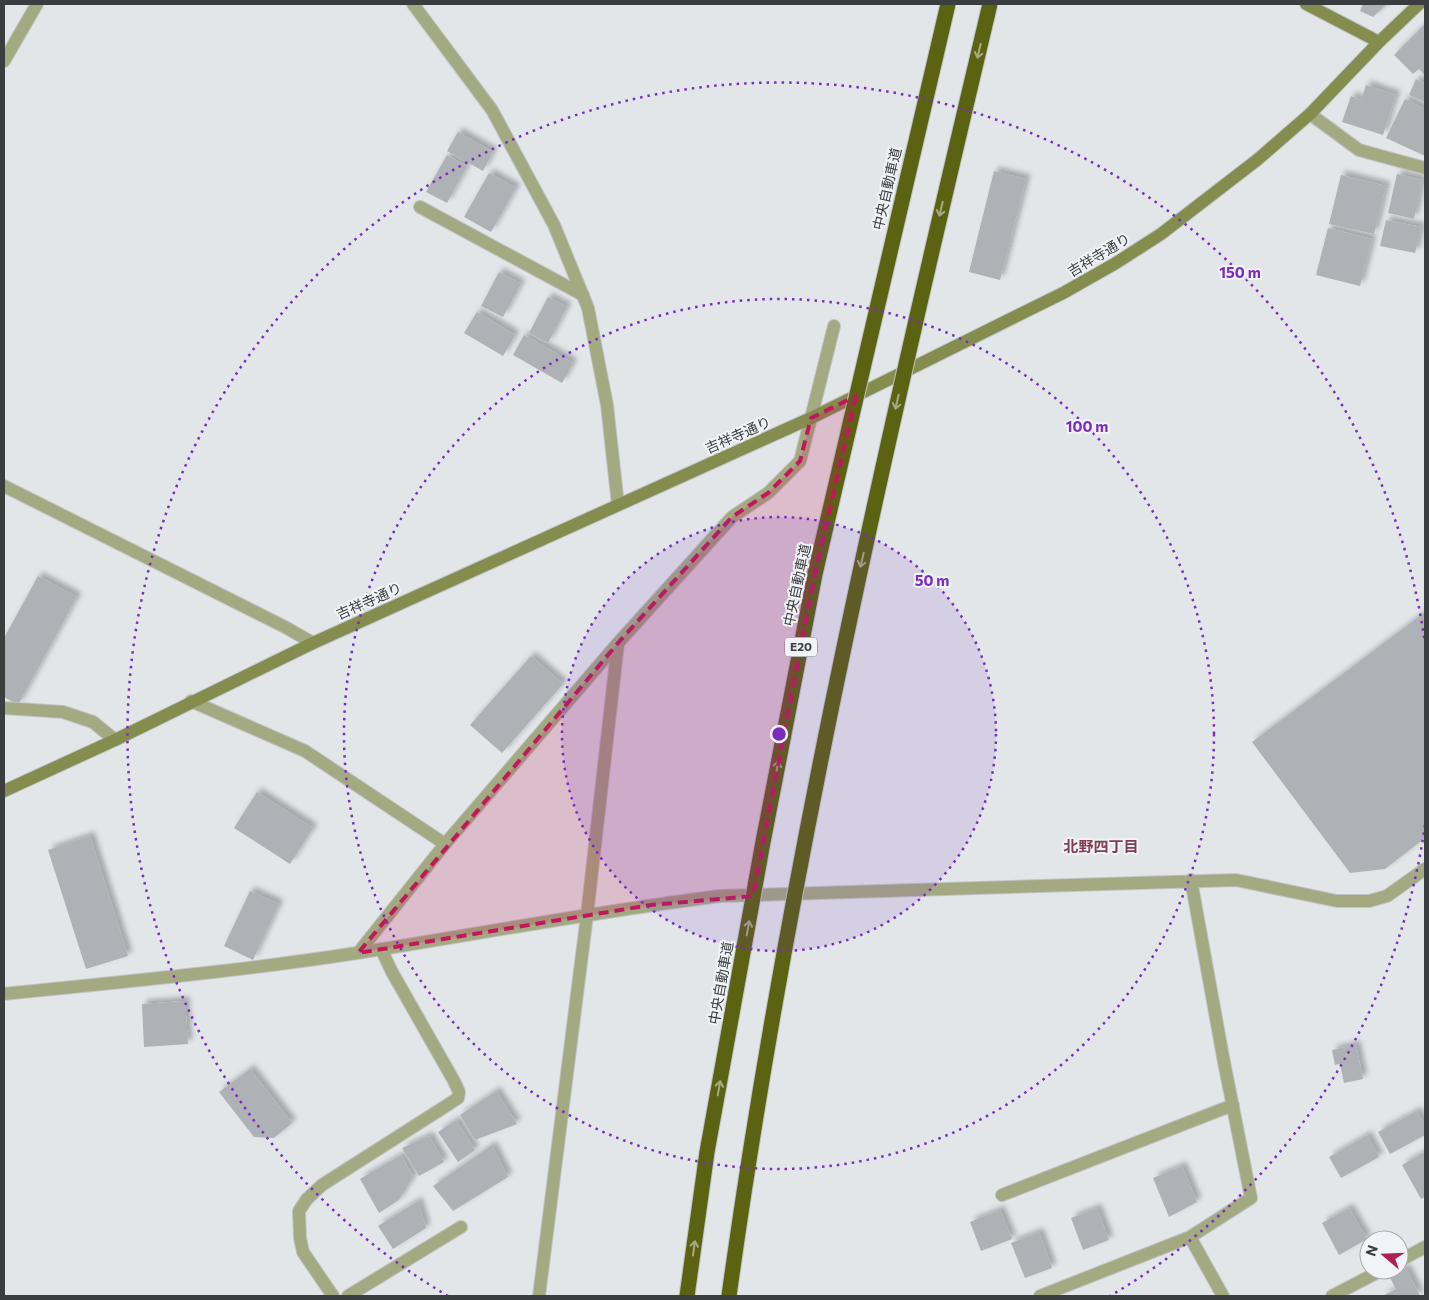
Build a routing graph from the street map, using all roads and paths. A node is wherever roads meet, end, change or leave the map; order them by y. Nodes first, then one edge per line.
1 (37, 4) edge
2 (413, 4) edge
3 (948, 4) edge
4 (990, 4) edge
5 (1306, 4) edge
6 (1419, 4) edge
7 (1379, 42) junction
8 (4, 61) edge
9 (1310, 114) junction
10 (1425, 168) edge
11 (420, 207) dead end
12 (583, 295) junction
13 (834, 326) dead end
14 (812, 418) junction
15 (4, 486) edge
16 (618, 504) junction
17 (313, 643) junction
18 (618, 643) junction
19 (191, 701) junction
20 (4, 708) edge
21 (115, 740) junction
22 (4, 791) edge
23 (446, 844) junction
24 (1425, 869) edge
25 (1191, 880) junction
26 (587, 915) junction
27 (381, 949) junction
28 (358, 953) junction
29 (4, 994) edge
30 (1233, 1105) junction
31 (1002, 1195) dead end
32 (461, 1227) dead end
33 (1190, 1237) junction
34 (1425, 1247) edge
35 (1409, 1256) edge
36 (1363, 1280) edge
37 (332, 1296) edge
38 (348, 1296) edge
39 (539, 1296) edge
40 (687, 1296) edge
41 (729, 1296) edge
42 (1040, 1296) edge
43 (1223, 1296) edge
44 (1332, 1296) edge

1 - 8 street
2 - 12 street
40 -> 3 highway, 中央自動車道 / E20, bridge
4 -> 41 highway, bridge
5 - 7 main road
6 - 7 main road, 吉祥寺通り
7 - 9 main road, 吉祥寺通り
9 - 10 street
9 - 14 main road, 吉祥寺通り
11 - 12 street
12 - 16 street
13 - 14 street
14 - 16 main road, 吉祥寺通り
14 - 18 street
15 - 17 street
16 - 17 main road, 吉祥寺通り
17 - 19 main road, 吉祥寺通り
18 - 23 street
18 - 26 street
19 - 21 main road, 吉祥寺通り
19 - 23 street
20 - 21 street
21 - 22 main road, 吉祥寺通り
23 - 28 street
24 - 25 street
25 - 26 street
25 - 30 street
26 - 27 street
26 - 39 street
27 - 28 street
27 - 37 street
28 - 29 street
30 - 31 street
30 - 33 street
32 - 38 street
33 - 42 street
33 - 43 street
34 - 35 street
36 - 44 street

